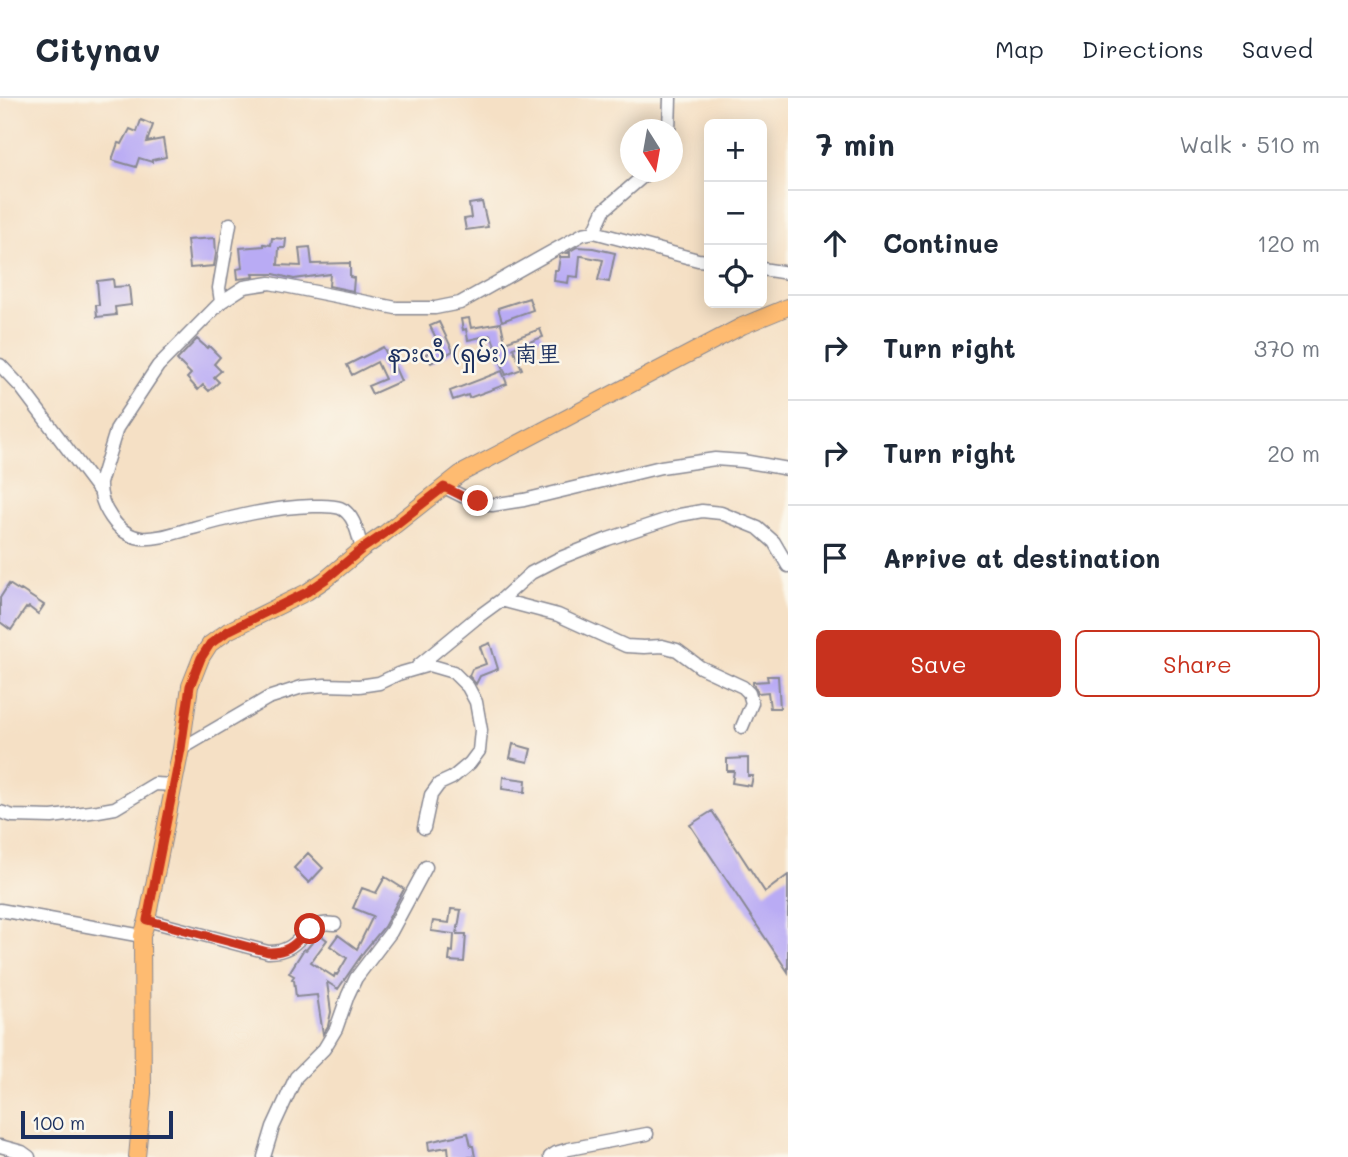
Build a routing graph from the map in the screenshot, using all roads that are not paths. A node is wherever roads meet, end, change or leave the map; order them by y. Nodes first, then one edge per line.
1 (670, 98) edge
2 (669, 119) edge
3 (636, 182) edge
4 (230, 224) dead end
5 (594, 232) junction
6 (704, 261) edge
7 (767, 270) edge
8 (788, 273) edge
9 (221, 302) junction
10 (788, 307) edge
11 (0, 365) edge
12 (788, 469) edge
13 (444, 487) junction
14 (100, 492) junction
15 (362, 549) junction
16 (788, 566) edge
17 (501, 600) junction
18 (414, 669) junction
19 (742, 727) dead end
20 (181, 749) junction
21 (174, 785) junction
22 (0, 812) edge
23 (424, 828) dead end
24 (426, 867) dead end
25 (0, 909) edge
26 (335, 924) dead end
27 (144, 928) junction
28 (647, 1134) dead end
29 (0, 1146) edge
30 (29, 1157) edge
31 (137, 1157) edge
32 (264, 1157) edge
33 (550, 1157) edge

1 - 2 street
3 - 5 street
4 - 9 street
5 - 6 street
5 - 9 street
7 - 8 street
9 - 14 street
10 - 13 main road
11 - 14 street
12 - 13 street
13 - 15 main road
14 - 15 street
15 - 20 main road
16 - 17 street
17 - 18 street
17 - 19 street
18 - 20 street
18 - 23 street
20 - 21 main road
21 - 22 street
21 - 27 main road
24 - 32 street
25 - 27 street
26 - 27 street
27 - 31 main road
28 - 33 street
29 - 30 street

